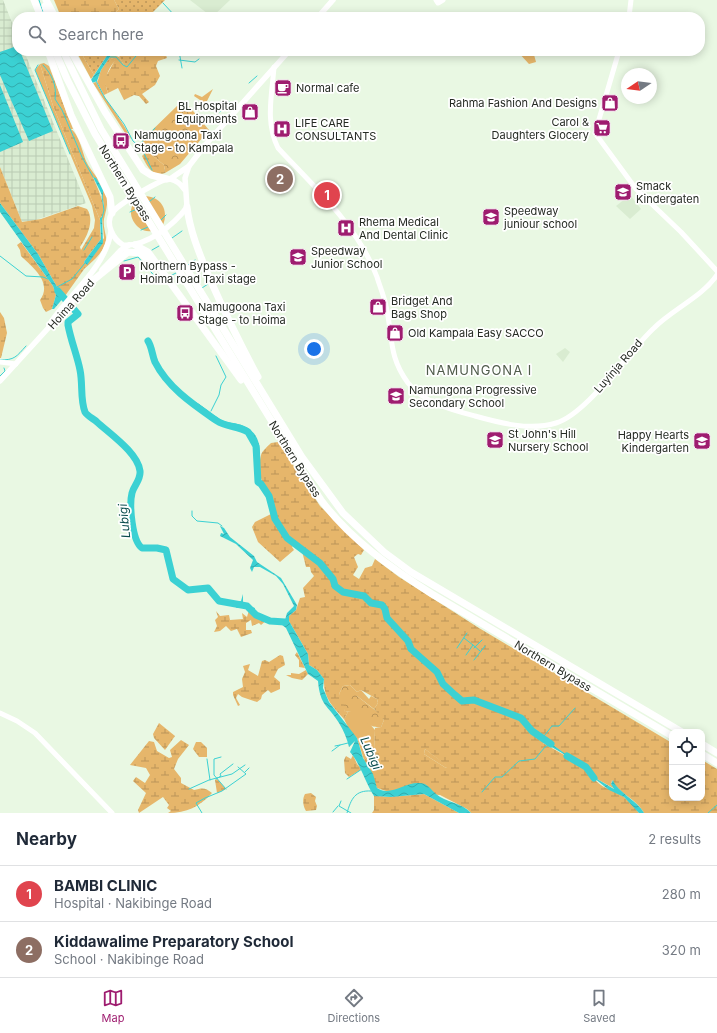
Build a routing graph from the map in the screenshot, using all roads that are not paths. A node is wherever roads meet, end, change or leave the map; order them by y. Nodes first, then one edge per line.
1 (33, 0) edge
2 (44, 0) edge
3 (333, 0) edge
4 (631, 0) edge
5 (34, 12) edge
6 (39, 12) edge
7 (48, 12) edge
8 (52, 12) edge
9 (322, 12) edge
10 (630, 12) edge
11 (50, 56) edge
12 (57, 56) edge
13 (65, 56) edge
14 (74, 56) edge
15 (284, 56) edge
16 (618, 56) edge
17 (274, 66) junction
18 (189, 166) junction
19 (168, 179) junction
20 (134, 190) junction
21 (185, 190) junction
22 (187, 207) junction
23 (112, 214) junction
24 (111, 232) junction
25 (164, 239) junction
26 (132, 245) junction
27 (717, 271) edge
28 (717, 275) edge
29 (167, 279) junction
30 (89, 280) junction
31 (45, 332) junction
32 (0, 362) edge
33 (16, 364) junction
34 (0, 381) edge
35 (270, 404) junction
36 (280, 435) junction
37 (0, 713) edge
38 (677, 729) edge
39 (669, 734) edge
40 (705, 746) edge
41 (717, 753) edge
42 (705, 756) edge
43 (717, 762) edge
44 (112, 813) edge

1 - 5 highway
1 - 6 highway
2 - 7 highway
2 - 8 highway
3 - 9 main road
4 - 10 street
11 - 23 highway
12 - 20 highway, Northern Bypass
13 - 20 highway, Northern Bypass
14 - 19 highway
15 - 17 main road
16 - 27 street
17 - 18 main road
17 - 28 street, Luyinja Road
18 - 19 main road
18 - 21 main road
19 - 21 main road
19 - 23 main road
20 - 25 highway, Northern Bypass
21 - 22 main road
22 - 26 main road, Hoima Road
22 - 35 highway
23 - 24 main road
24 - 26 main road
24 - 30 main road
25 - 35 highway, Northern Bypass
25 - 36 highway, Northern Bypass
26 - 29 highway
26 - 30 main road, Hoima Road
29 - 30 highway
29 - 36 highway
30 - 31 main road, Hoima Road
30 - 31 main road, Hoima Road
31 - 33 main road
32 - 33 street
33 - 34 main road
35 - 38 highway, Northern Bypass
36 - 39 highway, Northern Bypass
37 - 44 street
40 - 41 highway
42 - 43 highway

